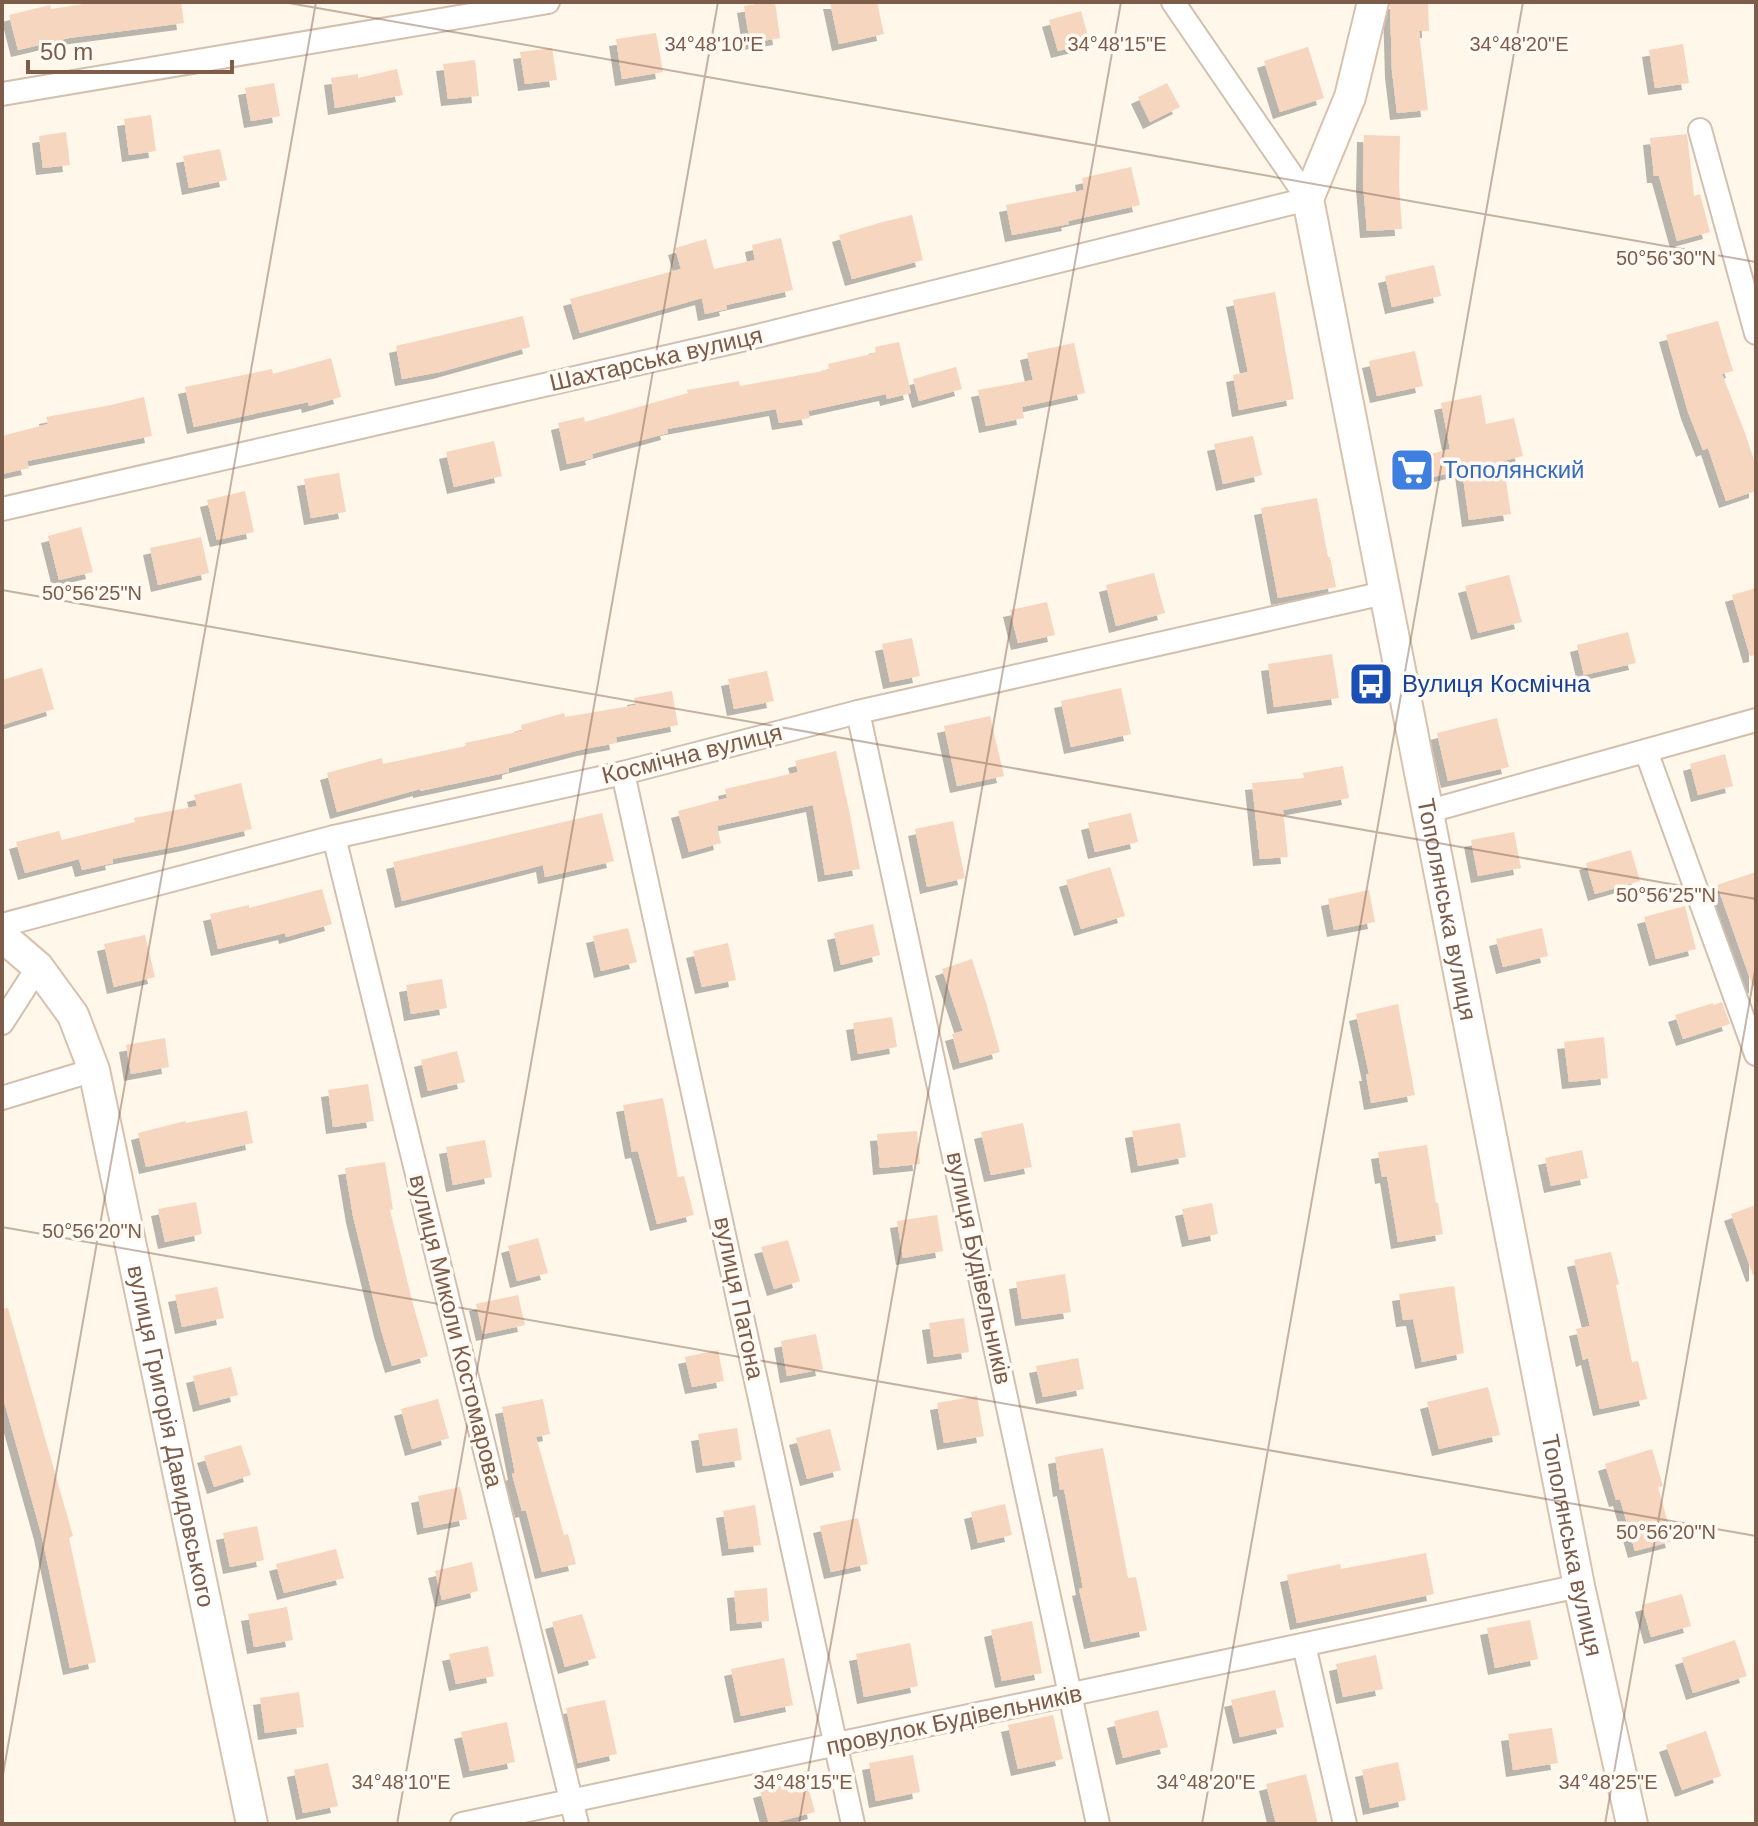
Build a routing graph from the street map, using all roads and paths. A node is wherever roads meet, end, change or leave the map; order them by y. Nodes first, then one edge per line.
1 (548, 2) edge
2 (1173, 2) edge
3 (1373, 2) edge
4 (2, 94) edge
5 (1700, 130) dead end
6 (1308, 199) junction
7 (1756, 333) edge
8 (2, 509) edge
9 (1384, 593) junction
10 (858, 712) junction
11 (1756, 720) edge
12 (1646, 751) junction
13 (623, 773) junction
14 (1426, 812) junction
15 (334, 837) junction
16 (2, 925) edge
17 (2, 936) edge
18 (38, 967) junction
19 (2, 1023) edge
20 (1756, 1054) edge
21 (94, 1070) junction
22 (2, 1098) edge
23 (1579, 1586) junction
24 (1304, 1645) junction
25 (1071, 1695) junction
26 (837, 1744) junction
27 (572, 1801) junction
28 (252, 1824) edge
29 (462, 1824) edge
30 (577, 1824) edge
31 (853, 1824) edge
32 (1098, 1824) edge
33 (1345, 1824) edge
34 (1632, 1824) edge

1 - 4 street
2 - 6 street
3 - 6 street
5 - 7 street
6 - 8 street, Шахтарська вулиця
6 - 9 street, Тополянська вулиця
9 - 10 street, Космічна вулиця
9 - 14 street, Тополянська вулиця
10 - 13 street, Космічна вулиця
10 - 25 street, вулиця Будівельників
11 - 12 street
12 - 14 street
12 - 20 street
13 - 15 street, Космічна вулиця
13 - 26 street, вулиця Патона
14 - 23 street, Тополянська вулиця
15 - 16 street, Космічна вулиця
15 - 27 street, вулиця Миколи Костомарова
17 - 18 street, вулиця Григорія Давидовського
18 - 19 street
18 - 21 street, вулиця Григорія Давидовського
21 - 22 street
21 - 28 street, вулиця Григорія Давидовського
23 - 24 street, провулок Будівельників
23 - 34 street, Тополянська вулиця
24 - 25 street, провулок Будівельників
24 - 33 street
25 - 26 street, провулок Будівельників
25 - 32 street, вулиця Будівельників
26 - 27 street, провулок Будівельників
26 - 31 street, вулиця Патона
27 - 29 street, провулок Будівельників
27 - 30 street, вулиця Миколи Костомарова

